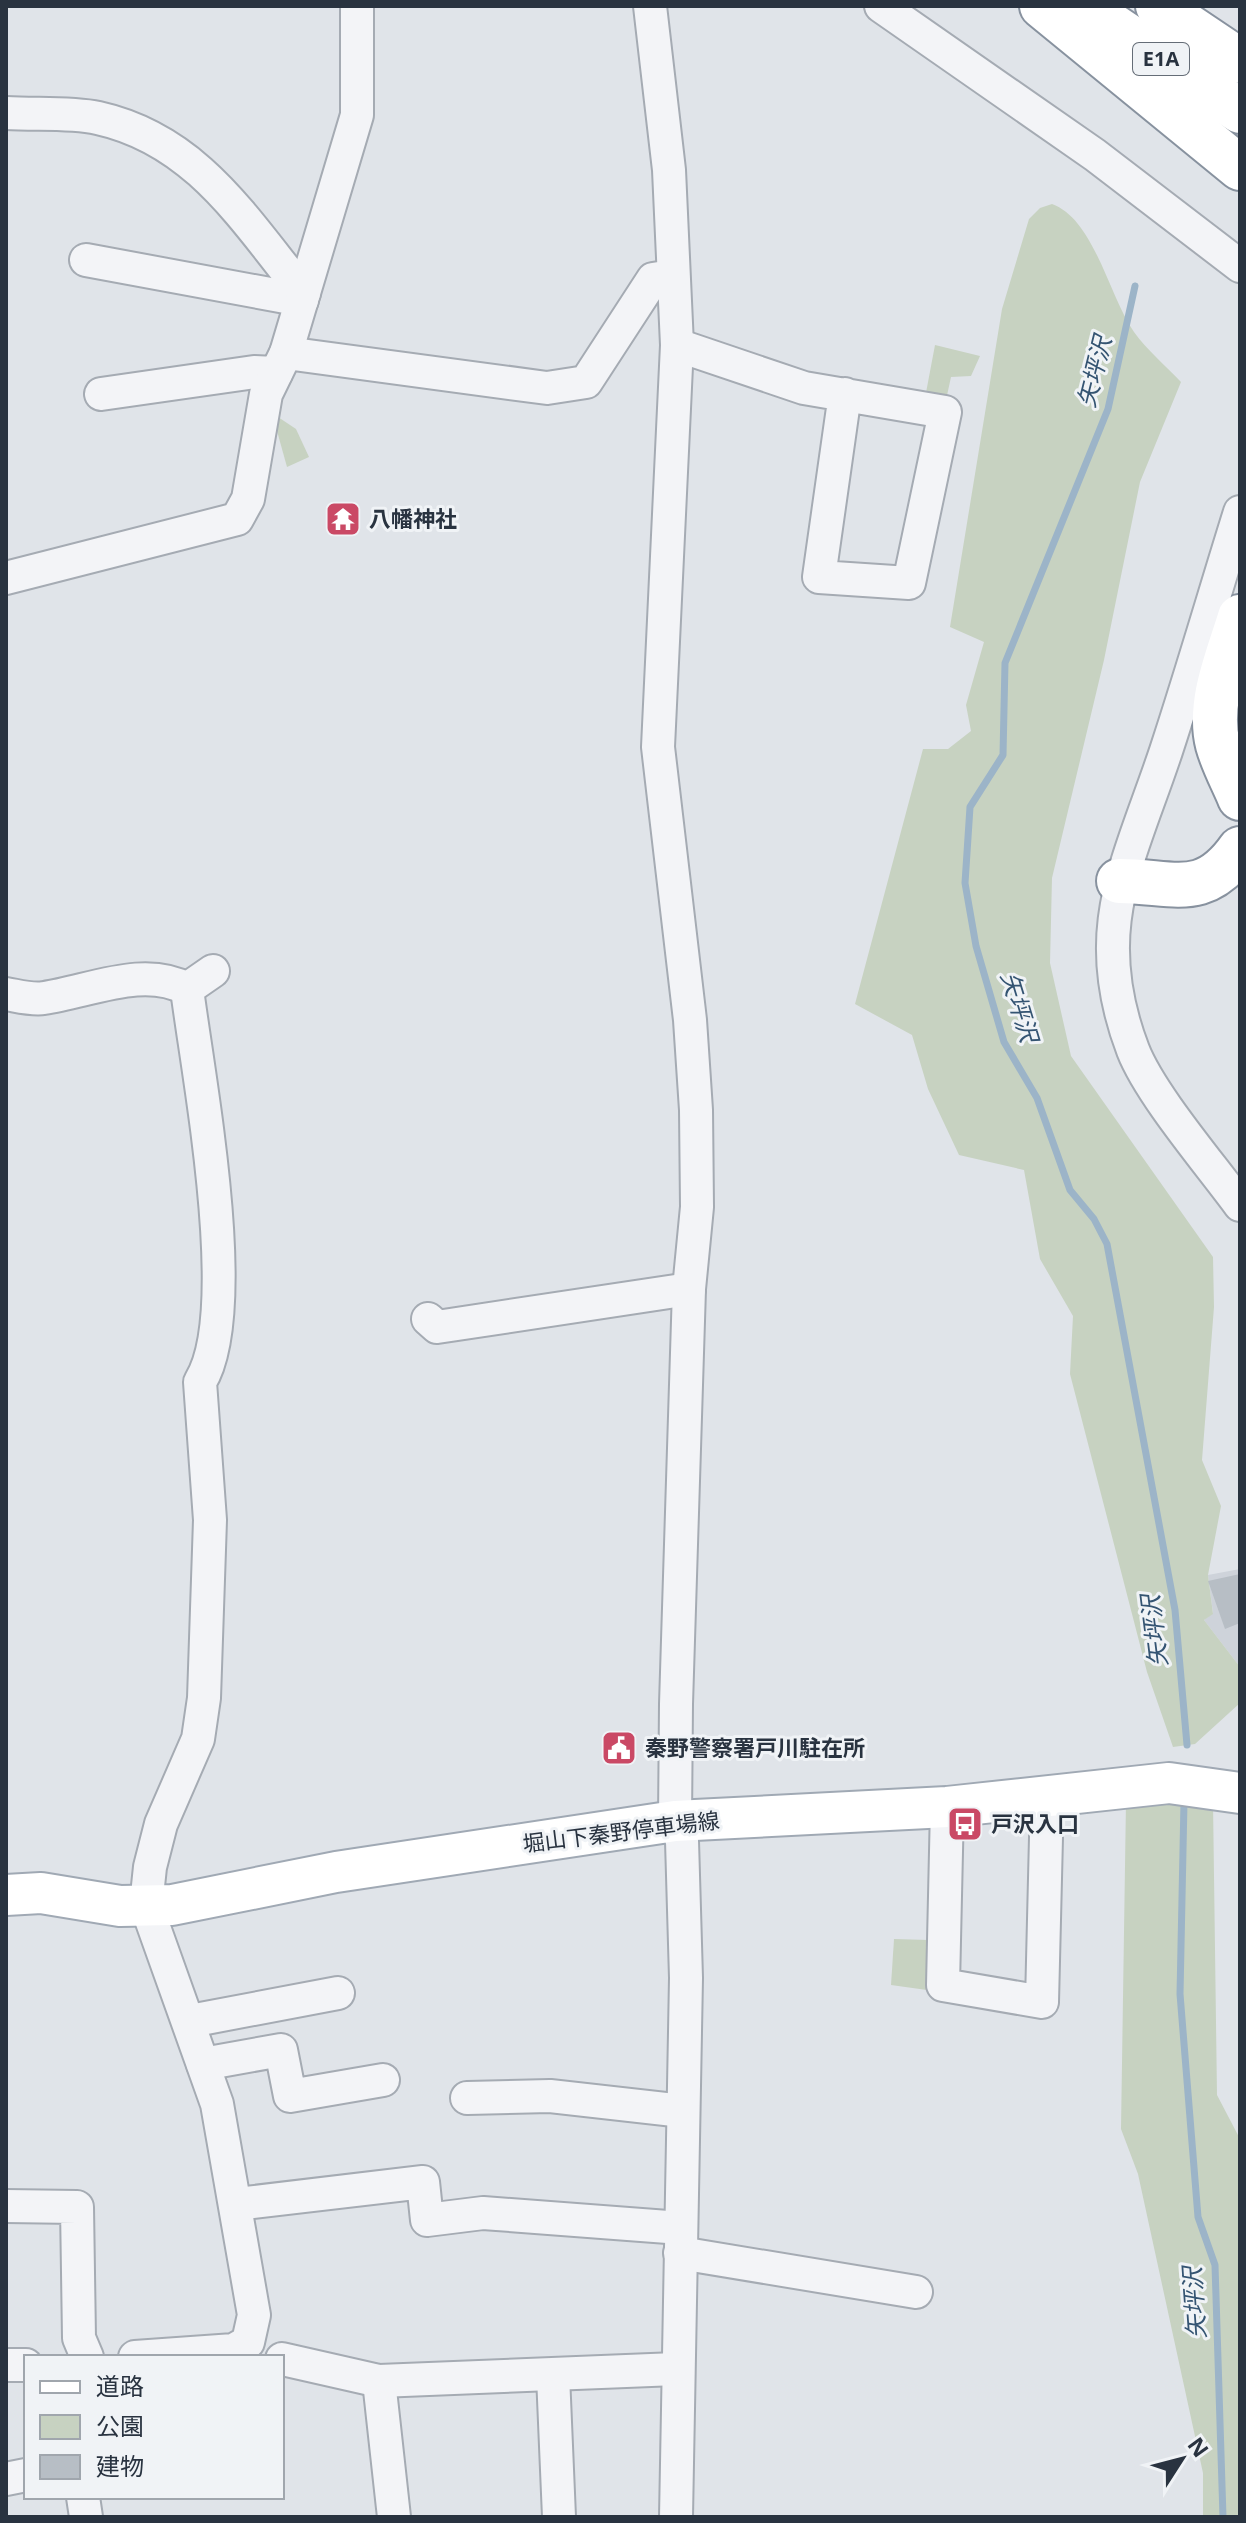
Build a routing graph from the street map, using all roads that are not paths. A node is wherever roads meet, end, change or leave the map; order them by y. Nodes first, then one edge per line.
1 (357, 6) edge
2 (650, 6) edge
3 (881, 6) edge
4 (1042, 6) edge
5 (1083, 6) edge
6 (1158, 6) edge
7 (1240, 61) edge
8 (1240, 111) edge
9 (6, 113) edge
10 (1240, 168) edge
11 (86, 260) dead end
12 (1240, 266) edge
13 (672, 276) junction
14 (303, 297) junction
15 (677, 345) junction
16 (281, 363) junction
17 (101, 394) dead end
18 (845, 394) junction
19 (1240, 512) edge
20 (6, 578) edge
21 (1240, 617) edge
22 (1240, 798) edge
23 (1240, 849) edge
24 (1119, 881) junction
25 (1240, 881) edge
26 (6, 994) edge
27 (1240, 1205) edge
28 (689, 1289) junction
29 (428, 1319) dead end
30 (1240, 1793) edge
31 (1047, 1796) junction
32 (947, 1807) junction
33 (675, 1821) junction
34 (6, 1895) edge
35 (146, 1905) junction
36 (338, 1993) dead end
37 (190, 2021) junction
38 (203, 2064) junction
39 (383, 2080) dead end
40 (467, 2098) dead end
41 (683, 2111) junction
42 (237, 2204) junction
43 (6, 2206) edge
44 (680, 2240) junction
45 (916, 2292) dead end
46 (247, 2352) edge
47 (86, 2355) edge
48 (180, 2355) edge
49 (284, 2359) edge
50 (676, 2369) junction
51 (553, 2375) junction
52 (379, 2381) junction
53 (394, 2517) edge
54 (559, 2517) edge
55 (676, 2517) edge

1 - 14 street
2 - 13 street
3 - 12 street
4 - 10 highway
5 - 8 highway, E1A
6 - 7 highway, E1A
9 - 14 street
11 - 14 street
13 - 15 street
13 - 16 street
14 - 16 street
15 - 18 street
15 - 28 street
16 - 17 street
16 - 20 street
18 - 18 street
19 - 24 street
21 - 22 highway
23 - 24 highway
24 - 25 highway
24 - 27 street
26 - 35 street
28 - 29 street
28 - 33 street
30 - 31 main road, 堀山下秦野停車場線
31 - 32 main road, 堀山下秦野停車場線
31 - 32 street
32 - 33 main road, 堀山下秦野停車場線
33 - 35 main road, 堀山下秦野停車場線
33 - 41 street
34 - 35 main road, 堀山下秦野停車場線
35 - 37 street
36 - 37 street
37 - 38 street
38 - 39 street
38 - 42 street
40 - 41 street
41 - 44 street
42 - 44 street
42 - 46 street
43 - 47 street
44 - 45 street
44 - 50 street
46 - 48 street
49 - 52 street
50 - 51 street
50 - 55 street
51 - 52 street
51 - 54 street
52 - 53 street

